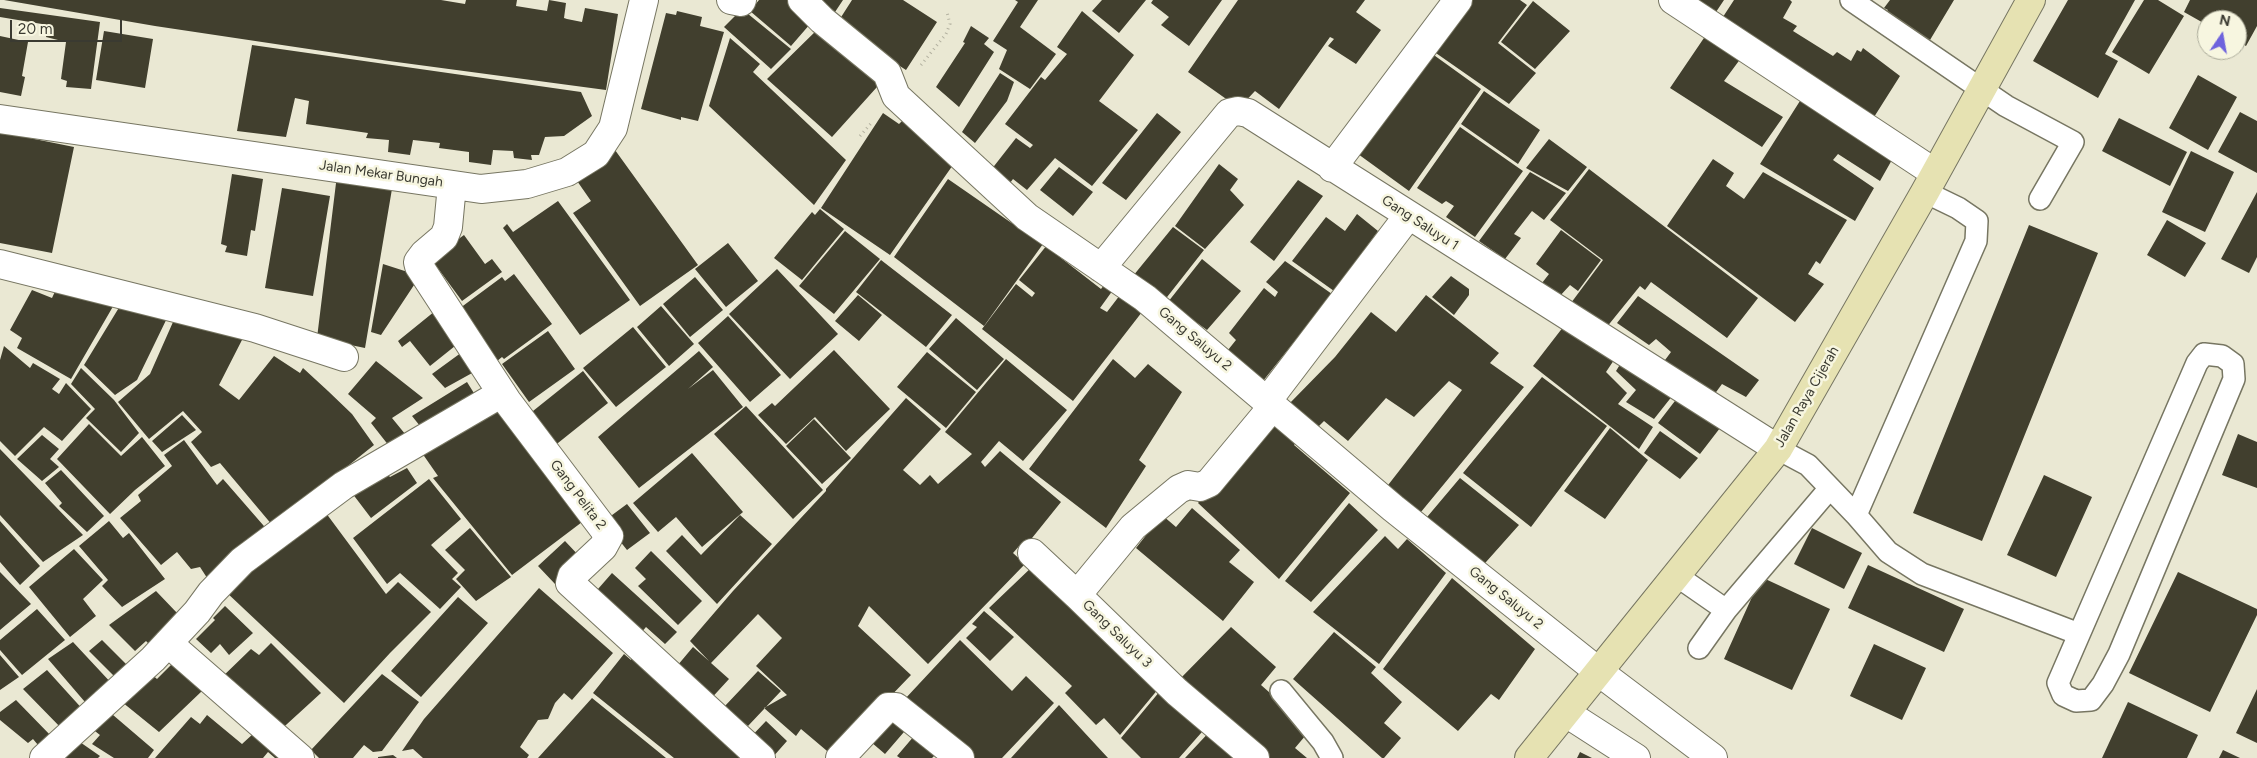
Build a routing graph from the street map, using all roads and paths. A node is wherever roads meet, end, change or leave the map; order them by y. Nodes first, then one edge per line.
1 (644, 0) edge
2 (731, 0) edge
3 (742, 0) edge
4 (802, 0) edge
5 (1673, 0) edge
6 (1851, 0) edge
7 (2031, 0) edge
8 (1452, 2) edge
9 (1982, 89) junction
10 (0, 119) edge
11 (1332, 168) junction
12 (1930, 183) junction
13 (452, 185) junction
14 (2040, 199) dead end
15 (1408, 216) junction
16 (0, 264) edge
17 (1101, 268) junction
18 (344, 357) dead end
19 (502, 394) junction
20 (1270, 403) junction
21 (1778, 449) junction
22 (1830, 488) junction
23 (1856, 515) junction
24 (1032, 554) dead end
25 (1678, 576) junction
26 (1076, 595) junction
27 (1726, 610) junction
28 (2079, 634) junction
29 (168, 643) junction
30 (1699, 648) dead end
31 (1599, 672) junction
32 (1281, 691) dead end
33 (1566, 713) junction
34 (44, 758) edge
35 (300, 758) edge
36 (762, 758) edge
37 (840, 758) edge
38 (960, 758) edge
39 (1255, 758) edge
40 (1332, 758) edge
41 (1529, 758) edge
42 (1636, 758) edge
43 (1712, 758) edge

1 - 13 street, Jalan Mekar Bungah
2 - 3 street
4 - 17 street, Gang Saluyu 2
5 - 12 street
6 - 9 lane
7 - 9 main road, Jalan Raya Cijerah
8 - 11 street
9 - 12 main road, Jalan Raya Cijerah
9 - 14 lane
10 - 13 street, Jalan Mekar Bungah
11 - 15 street, Gang Saluyu 1
11 - 17 street, Gang Saluyu 1
12 - 21 main road, Jalan Raya Cijerah
12 - 23 lane
13 - 19 street, Gang Pelita 2
15 - 20 street, Gang Saluyu 3
15 - 21 street, Gang Saluyu 1
16 - 18 street
17 - 20 street, Gang Saluyu 2
19 - 29 street
19 - 36 street, Gang Pelita 2
20 - 26 street, Gang Saluyu 3
20 - 31 street, Gang Saluyu 2
21 - 22 lane
21 - 25 main road, Jalan Raya Cijerah
22 - 23 lane
22 - 27 lane
23 - 28 lane
24 - 26 street
25 - 27 lane
25 - 31 main road, Jalan Raya Cijerah
26 - 39 street, Gang Saluyu 3
27 - 30 lane
28 - 28 lane
29 - 34 street
29 - 35 street
31 - 33 main road, Jalan Raya Cijerah
31 - 43 street, Gang Saluyu 2
32 - 40 lane
33 - 41 main road, Jalan Raya Cijerah
33 - 42 street
37 - 38 street

